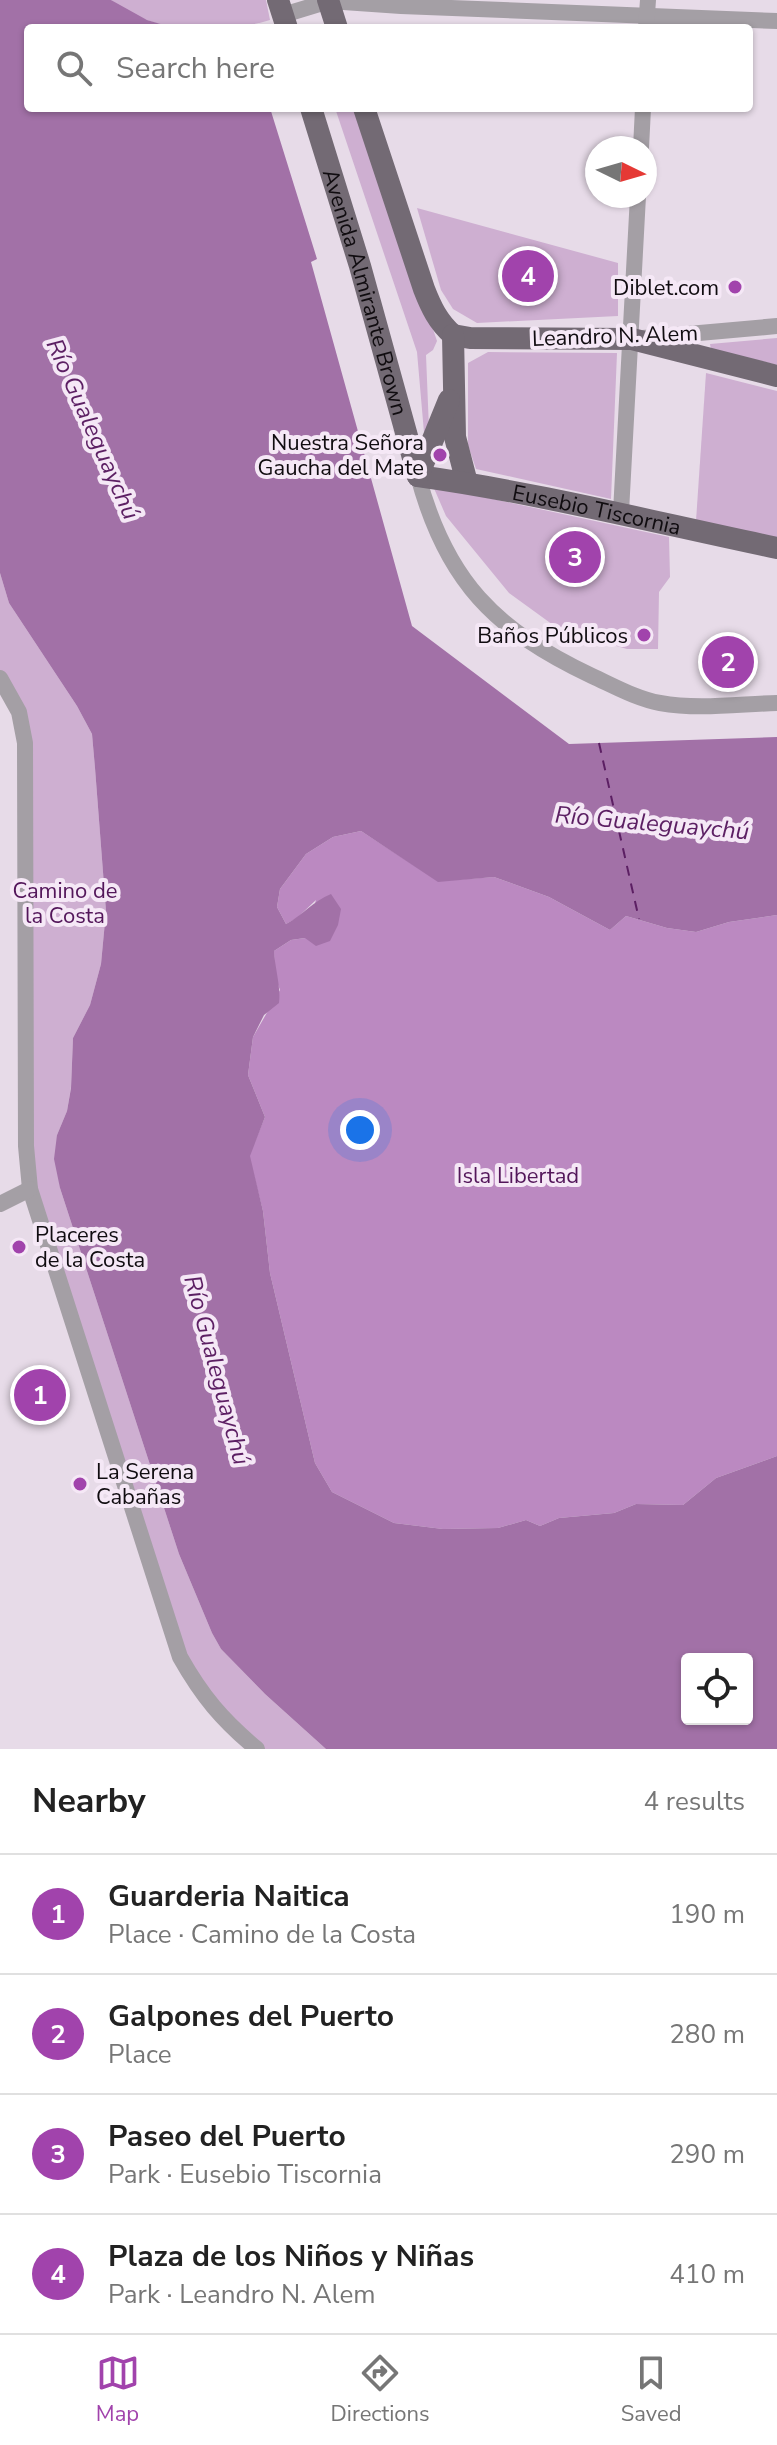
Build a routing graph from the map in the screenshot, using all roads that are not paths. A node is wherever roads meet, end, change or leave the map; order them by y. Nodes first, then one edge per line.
1 (328, 0) edge
2 (469, 4) edge
3 (282, 14) edge
4 (647, 15) edge
5 (777, 21) edge
6 (336, 24) edge
7 (312, 112) edge
8 (365, 112) edge
9 (643, 112) edge
10 (642, 136) edge
11 (637, 208) edge
12 (777, 326) edge
13 (453, 335) junction
14 (632, 339) junction
15 (777, 376) edge
16 (453, 388) junction
17 (418, 476) junction
18 (467, 483) junction
19 (621, 512) junction
20 (777, 548) edge
21 (0, 678) edge
22 (777, 703) edge
23 (30, 1189) junction
24 (0, 1204) edge
25 (257, 1749) edge

1 - 2 street
1 - 3 street
1 - 6 main road
2 - 4 street
4 - 5 street
7 - 17 main road, Avenida Almirante Brown
8 - 13 main road
9 - 10 street
11 - 14 street
12 - 14 street, Leandro N. Alem
13 - 14 main road, Leandro N. Alem
13 - 16 main road
14 - 15 main road
14 - 19 street
16 - 17 main road
16 - 18 main road
17 - 18 main road, Eusebio Tiscornia
17 - 22 street
18 - 19 main road, Eusebio Tiscornia
19 - 20 main road, Eusebio Tiscornia
21 - 23 street
23 - 24 street
23 - 25 street

